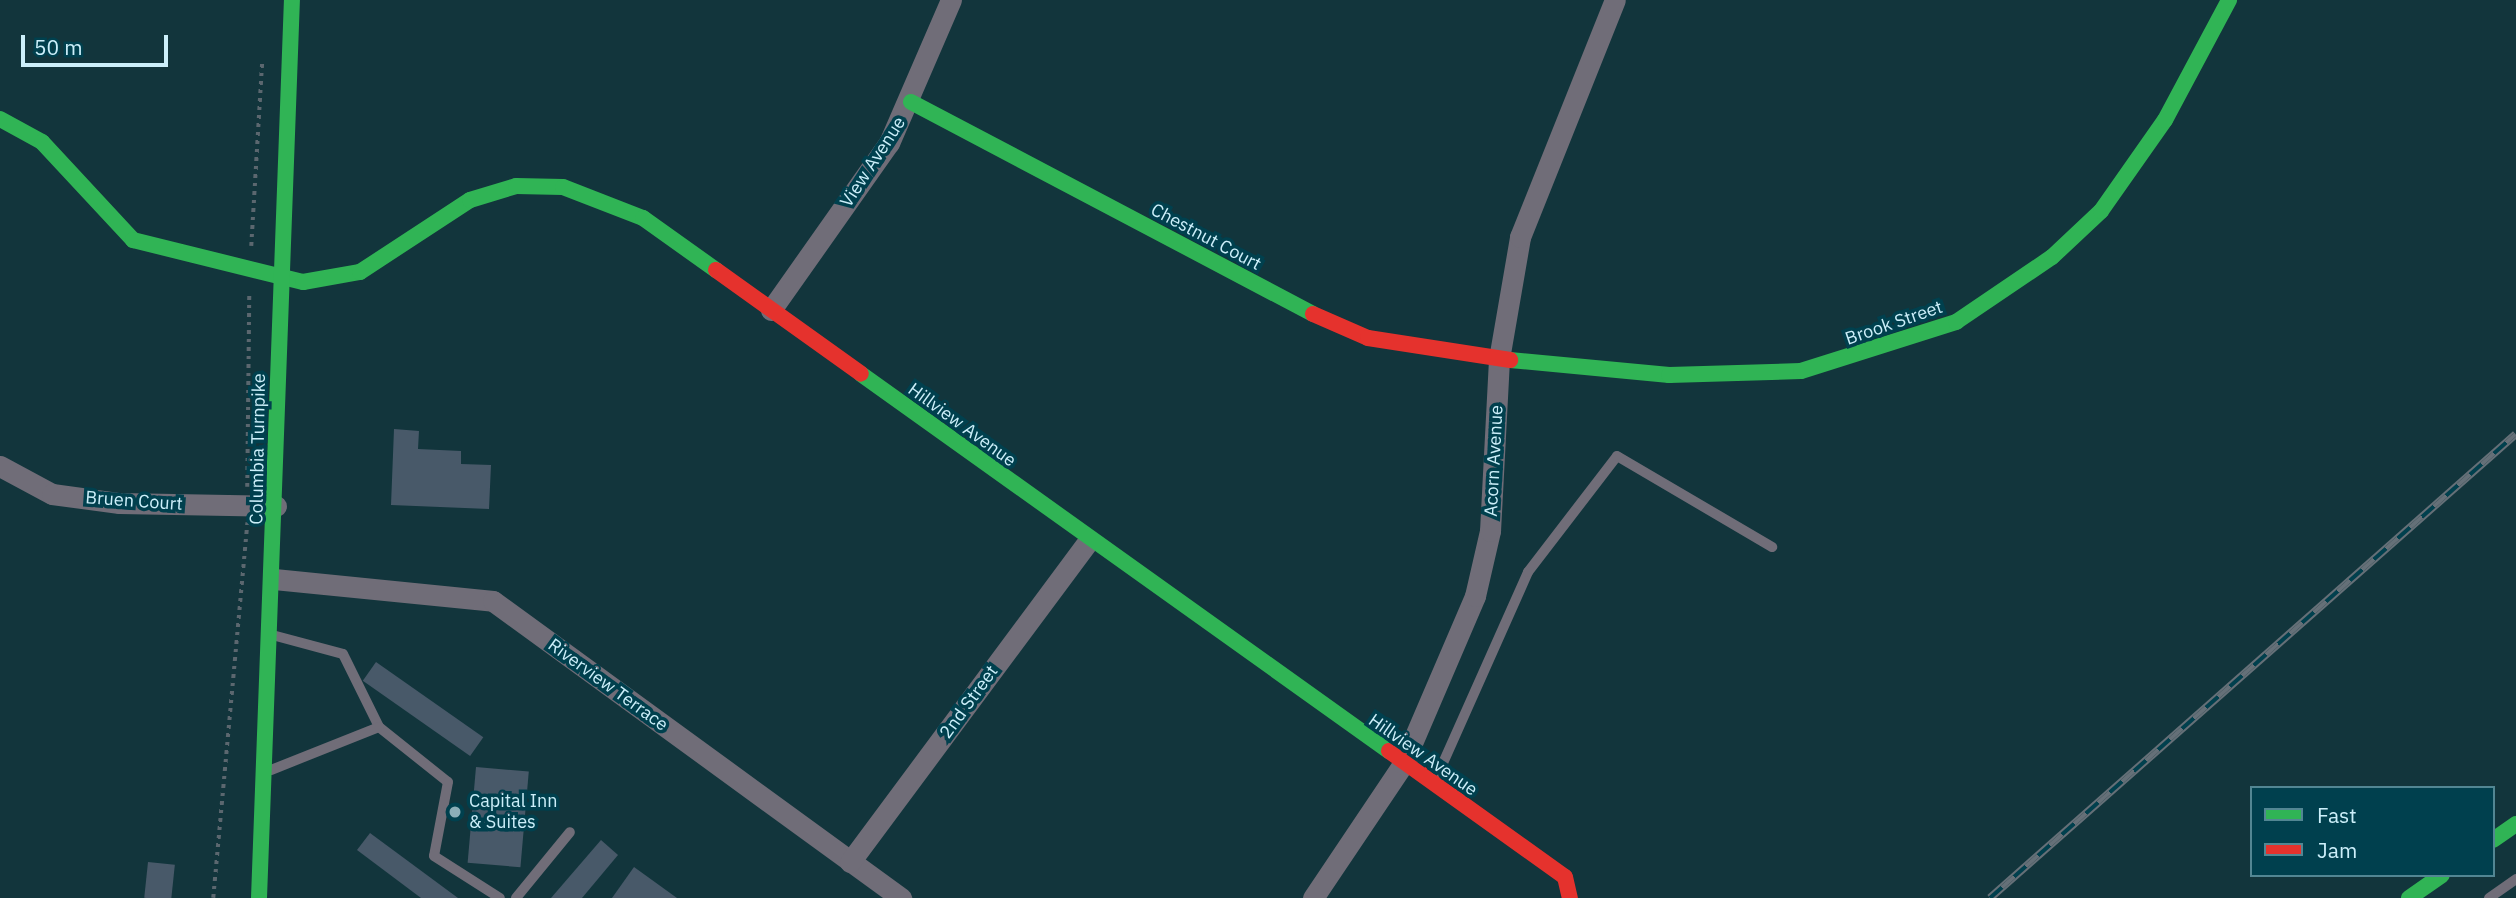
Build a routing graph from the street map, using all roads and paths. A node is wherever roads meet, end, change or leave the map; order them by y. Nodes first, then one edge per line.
1 (292, 0) edge
2 (951, 0) edge
3 (1615, 0) edge
4 (2229, 0) edge
5 (262, 54) dead end
6 (911, 102) junction
7 (0, 119) edge
8 (250, 272) junction
9 (280, 272) junction
10 (771, 310) junction
11 (1499, 359) junction
12 (0, 466) edge
13 (247, 505) junction
14 (276, 506) junction
15 (1088, 541) junction
16 (1772, 547) dead end
17 (274, 579) junction
18 (273, 635) junction
19 (379, 727) junction
20 (1403, 764) junction
21 (268, 772) junction
22 (1432, 786) junction
23 (2516, 824) edge
24 (570, 832) dead end
25 (2495, 839) edge
26 (850, 862) junction
27 (2439, 877) edge
28 (2516, 879) edge
29 (213, 898) edge
30 (259, 898) edge
31 (500, 898) edge
32 (516, 898) edge
33 (901, 898) edge
34 (1313, 898) edge
35 (1570, 898) edge
36 (2409, 898) edge
37 (2489, 898) edge

1 - 9 street, Columbia Turnpike
2 - 6 street, View Avenue
3 - 11 street, Acorn Avenue
4 - 11 street, Brook Street
5 - 8 path
6 - 10 street, View Avenue
6 - 11 street, Chestnut Court
7 - 8 street, Hillview Avenue
8 - 9 street, Hillview Avenue
8 - 13 path
9 - 10 street, Hillview Avenue
9 - 14 street, Columbia Turnpike
10 - 15 street, Hillview Avenue
11 - 20 street, Acorn Avenue
12 - 13 street, Bruen Court
13 - 14 street, Bruen Court
13 - 29 path
14 - 17 street, Columbia Turnpike
15 - 20 street, Hillview Avenue
15 - 26 street, 2nd Street
16 - 22 lane
17 - 18 street, Columbia Turnpike
17 - 26 street, Riverview Terrace
18 - 19 lane
18 - 21 street, Columbia Turnpike
19 - 21 lane
19 - 31 lane
20 - 22 street, Hillview Avenue
20 - 34 street, Acorn Avenue
21 - 30 street, Columbia Turnpike
22 - 35 street, Hillview Avenue
23 - 25 street
24 - 32 lane
26 - 33 street, Riverview Terrace
27 - 36 street
28 - 37 lane

